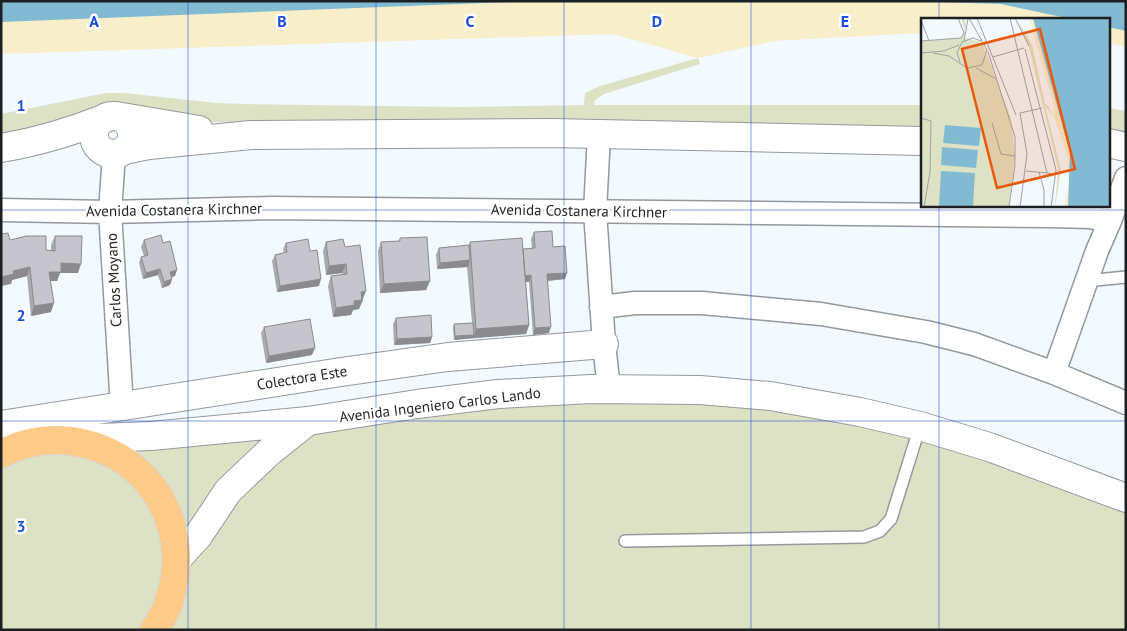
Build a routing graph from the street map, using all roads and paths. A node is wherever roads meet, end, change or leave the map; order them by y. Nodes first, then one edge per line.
1 (111, 117) junction
2 (233, 135) junction
3 (599, 135) junction
4 (921, 141) edge
5 (1110, 144) edge
6 (1110, 145) edge
7 (13, 146) edge
8 (1126, 147) edge
9 (115, 152) junction
10 (1126, 172) edge
11 (1126, 178) edge
12 (1, 210) edge
13 (595, 211) junction
14 (110, 212) junction
15 (1110, 221) junction
16 (1126, 277) edge
17 (1086, 281) junction
18 (601, 307) junction
19 (604, 344) junction
20 (1054, 373) junction
21 (609, 389) junction
22 (1126, 403) edge
23 (122, 407) junction
24 (308, 422) junction
25 (1, 425) edge
26 (920, 426) junction
27 (54, 439) junction
28 (1, 454) edge
29 (1126, 498) edge
30 (625, 541) dead end
31 (177, 559) junction
32 (154, 630) edge

1 - 2 street
1 - 7 street
1 - 9 street
2 - 3 street
2 - 9 street
3 - 4 street
3 - 13 street
5 - 8 street
6 - 10 street
7 - 9 street
9 - 14 street, Carlos Moyano
11 - 15 street
12 - 14 street, Avenida Costanera Kirchner
13 - 14 street, Avenida Costanera Kirchner
13 - 15 street, Avenida Costanera Kirchner
13 - 18 street
14 - 23 street, Carlos Moyano
15 - 17 street
16 - 17 lane
17 - 20 street
18 - 19 street
18 - 20 street
19 - 21 street
19 - 23 street, Colectora Este
20 - 22 street
21 - 24 street, Avenida Ingeniero Carlos Lando
21 - 26 street, Avenida Ingeniero Carlos Lando
23 - 25 street, Colectora Este
24 - 27 street, Avenida Ingeniero Carlos Lando
24 - 31 street, Avenida Ingeniero Carlos Lando
26 - 29 street, Avenida Ingeniero Carlos Lando
26 - 30 lane
27 - 28 highway
27 - 31 highway
31 - 32 highway

